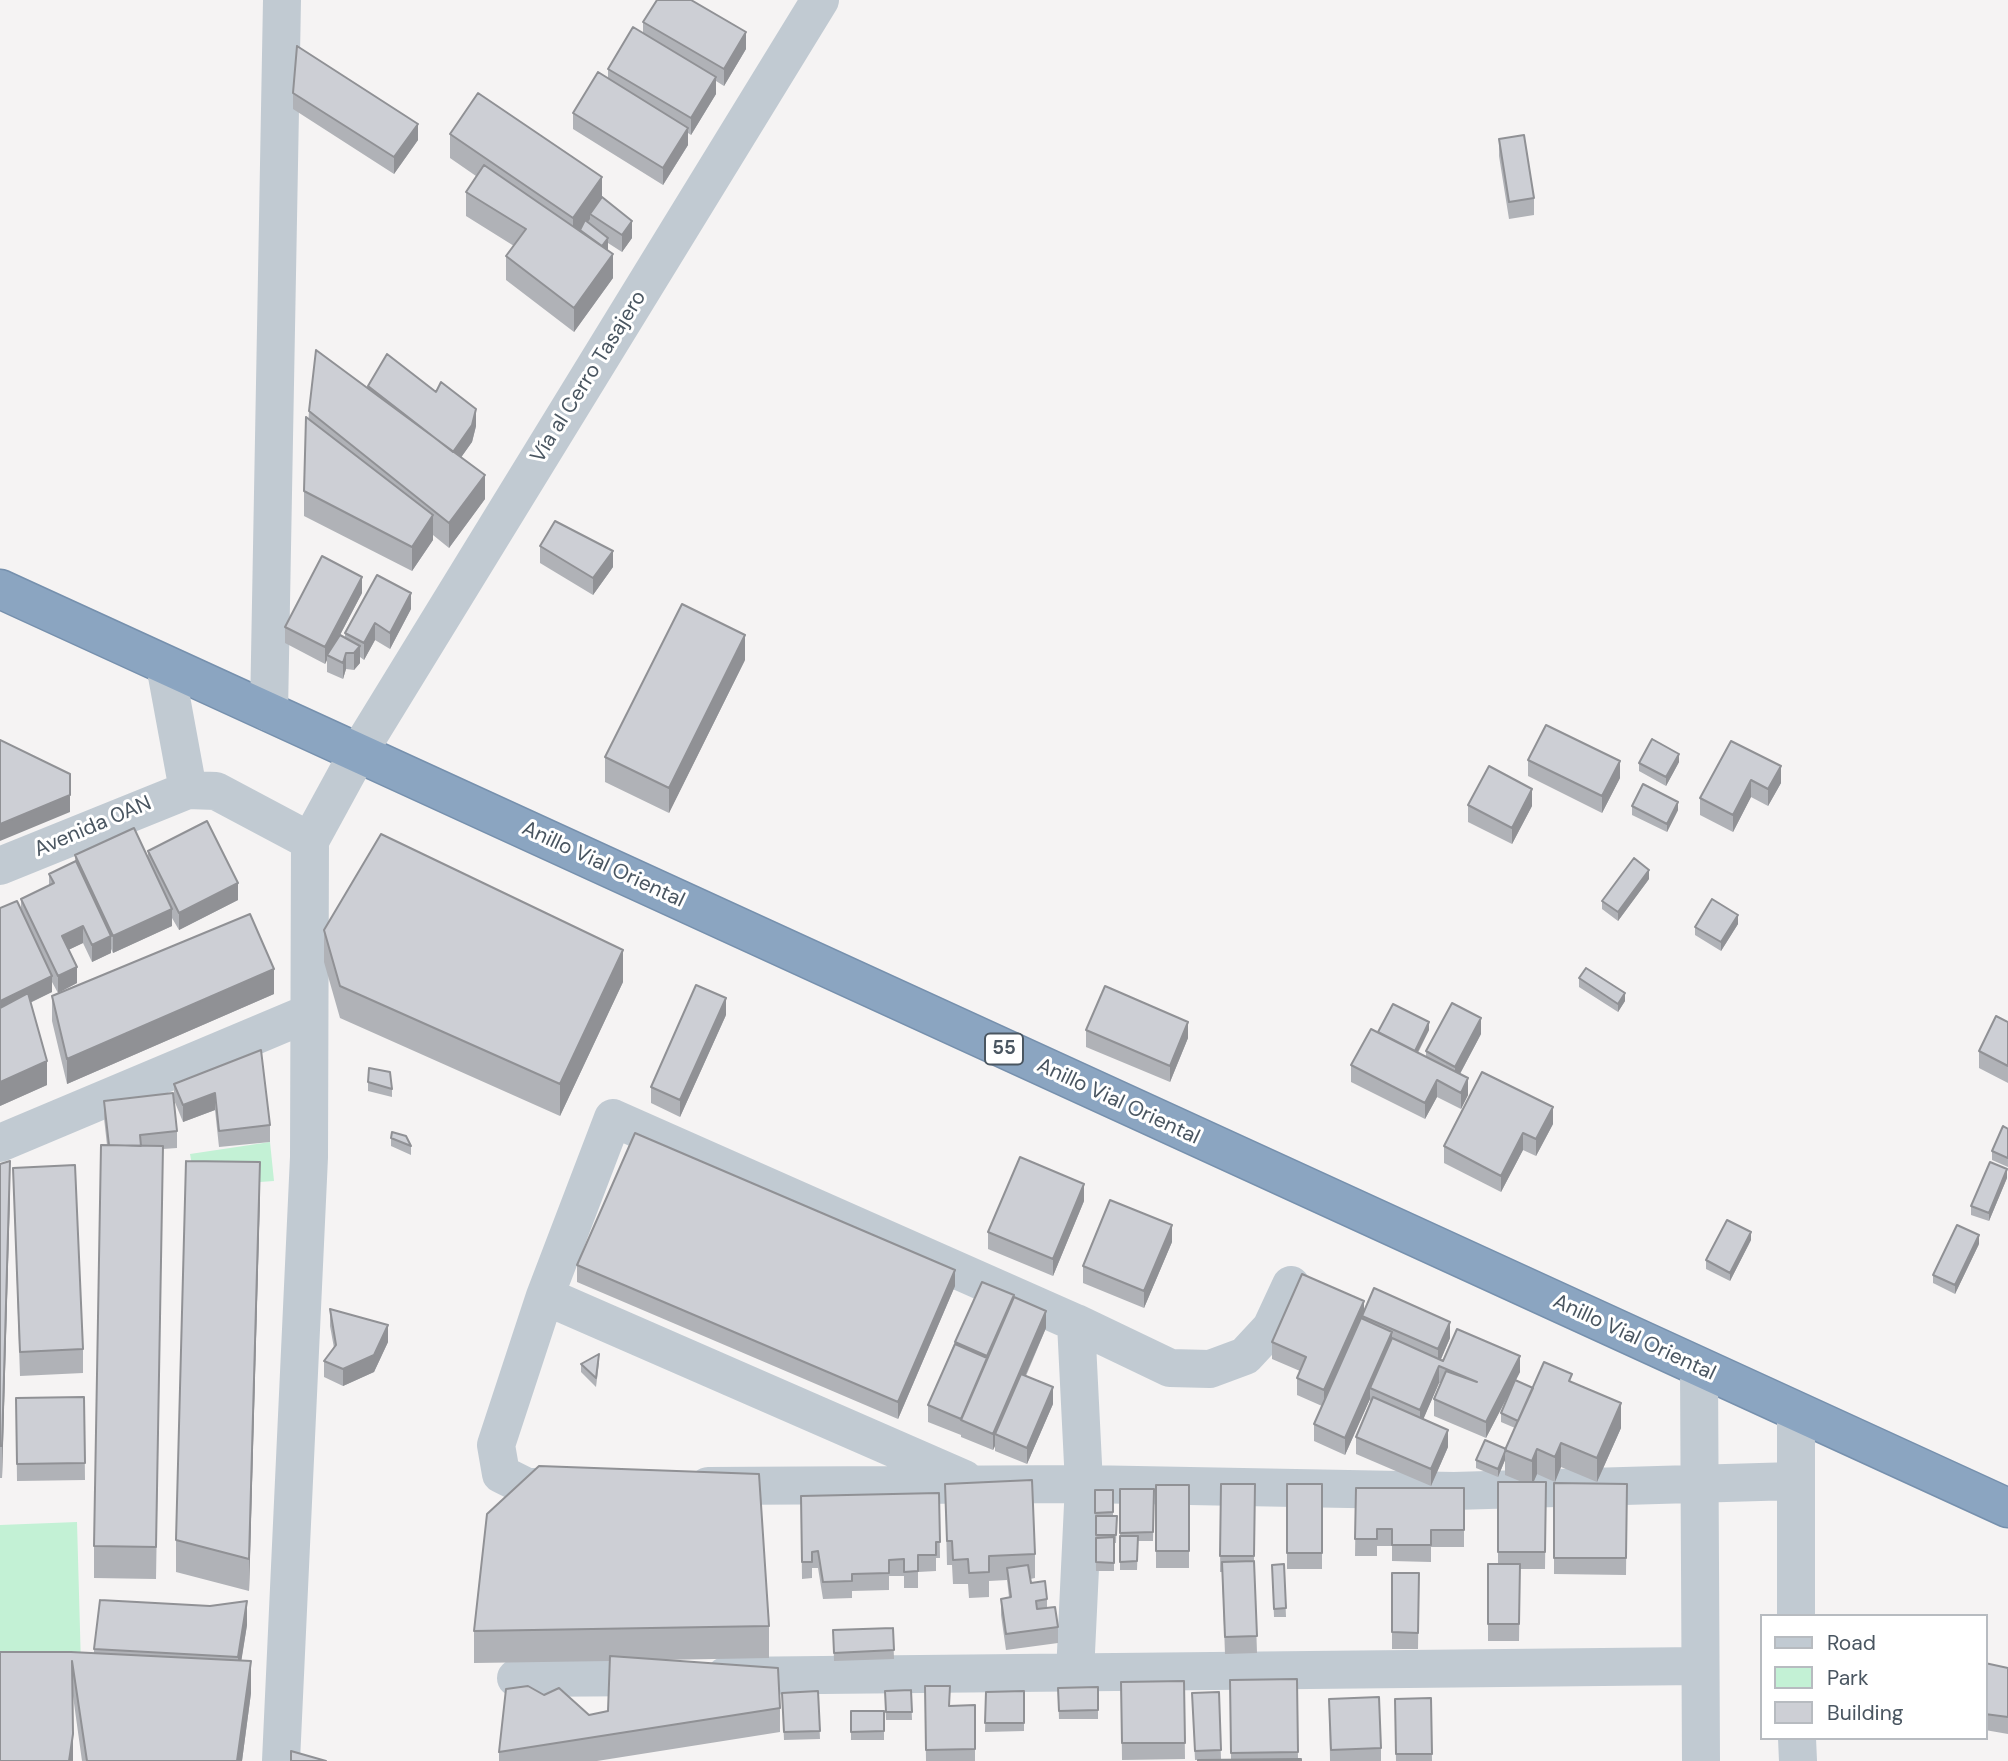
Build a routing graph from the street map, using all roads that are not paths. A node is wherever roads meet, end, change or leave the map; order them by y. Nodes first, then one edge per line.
1 (282, 0) edge
2 (820, 0) edge
3 (6, 598) edge
4 (165, 665) junction
5 (269, 712) junction
6 (358, 753) junction
7 (188, 790) junction
8 (310, 841) junction
9 (0, 866) edge
10 (309, 1013) junction
11 (0, 1143) edge
12 (1291, 1285) dead end
13 (545, 1296) junction
14 (1076, 1323) junction
15 (1699, 1368) junction
16 (1796, 1412) junction
17 (1794, 1481) junction
18 (1084, 1484) junction
19 (978, 1485) junction
20 (677, 1486) edge
21 (1701, 1486) junction
22 (609, 1487) edge
23 (2008, 1508) edge
24 (1796, 1614) edge
25 (1700, 1666) junction
26 (1075, 1673) junction
27 (516, 1678) dead end
28 (1797, 1740) edge
29 (281, 1761) edge
30 (1701, 1761) edge
31 (1798, 1761) edge

1 - 5 street
2 - 6 street, Vía al Cerro Tasajero
3 - 4 highway, Anillo Vial Oriental / 55
4 - 5 highway, Anillo Vial Oriental / 55
4 - 7 street
5 - 6 highway, Anillo Vial Oriental / 55
6 - 8 street, Vía al Cerro Tasajero
6 - 15 highway, Anillo Vial Oriental / 55
7 - 8 street
7 - 9 street, Avenida 0AN
8 - 10 street
10 - 11 street
10 - 29 street
12 - 14 street
13 - 14 street
13 - 19 street
13 - 22 street
14 - 18 street
15 - 16 highway, Anillo Vial Oriental / 55
15 - 21 street
16 - 17 street
16 - 23 highway, Anillo Vial Oriental / 55
17 - 21 street
17 - 24 street
18 - 19 street
18 - 21 street
18 - 26 street
19 - 20 street
21 - 25 street
25 - 26 street
25 - 30 street
26 - 27 street
28 - 31 street

